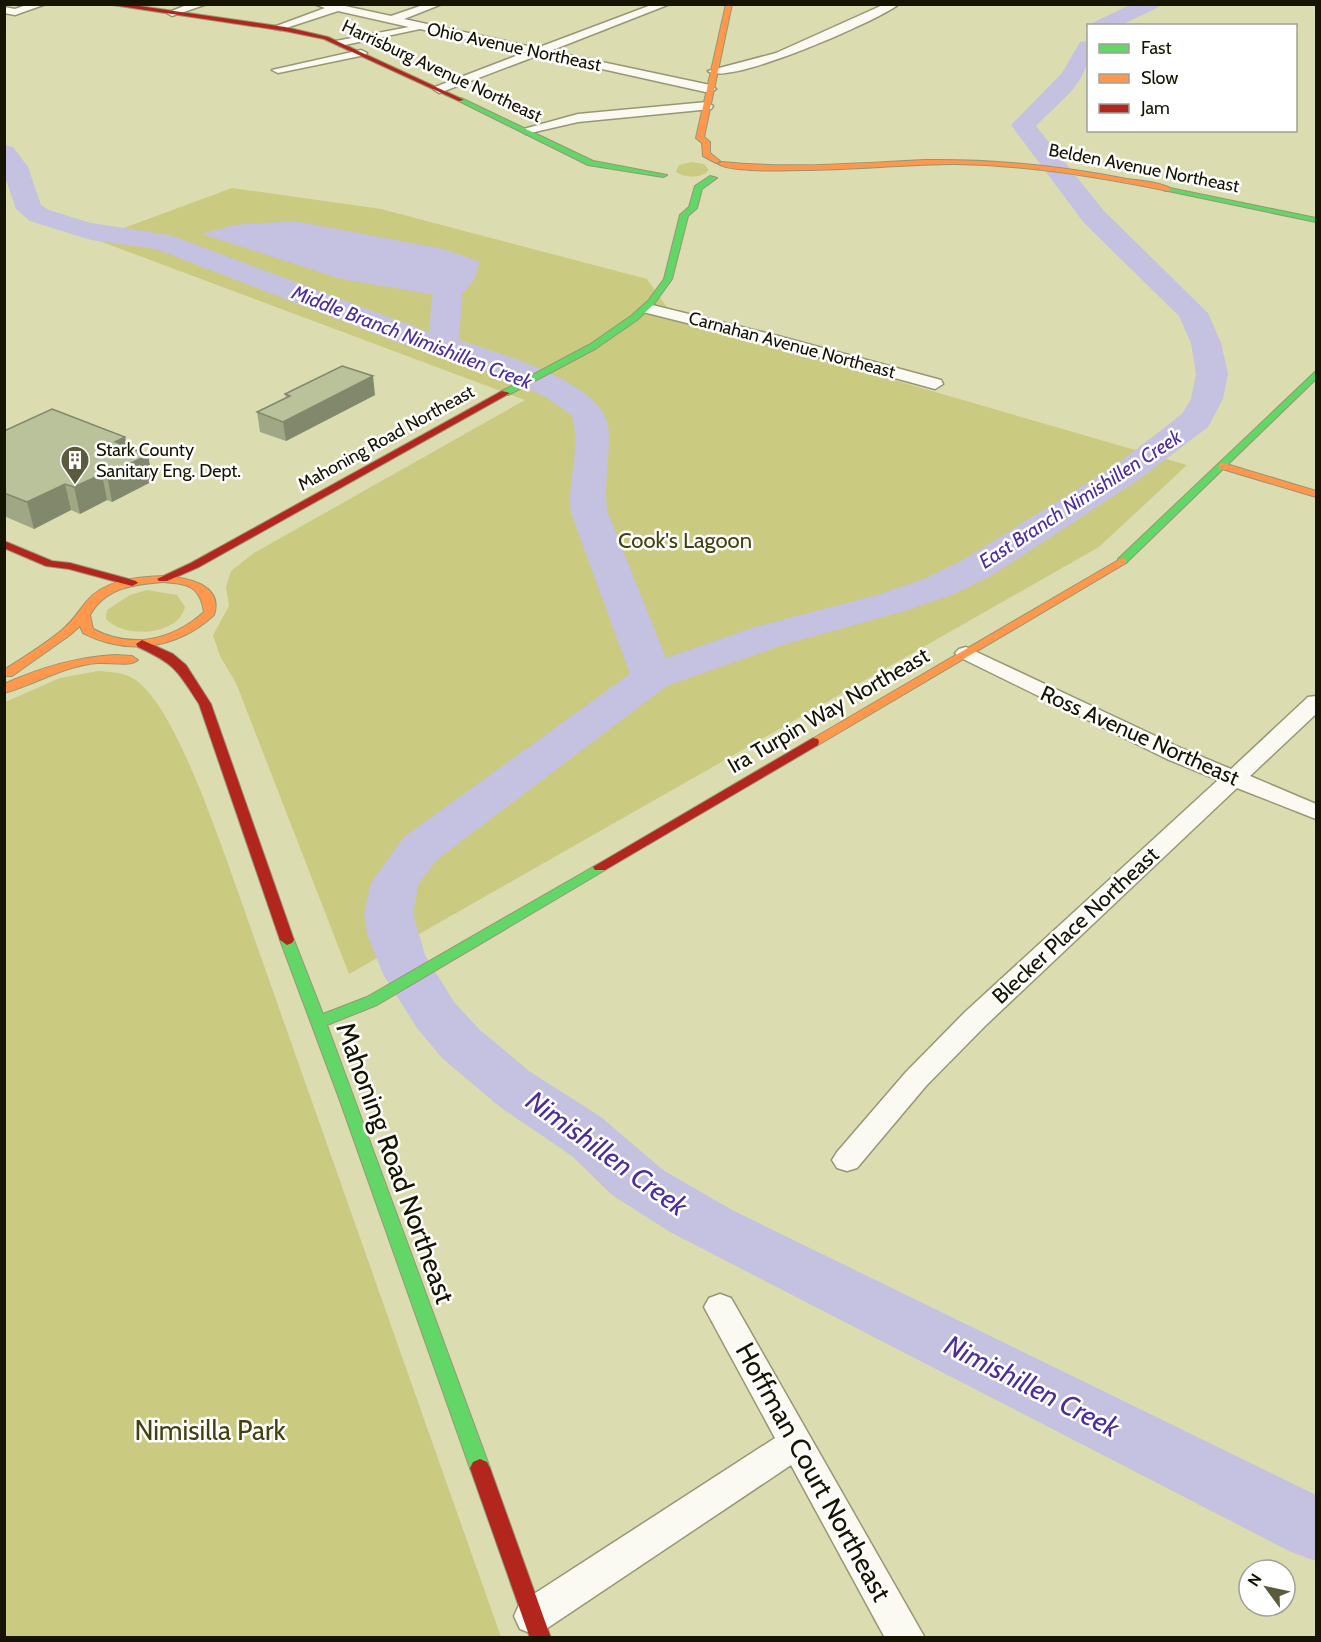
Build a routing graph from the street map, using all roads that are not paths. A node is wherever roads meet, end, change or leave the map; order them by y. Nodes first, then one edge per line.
1 (41, 4) edge
2 (109, 4) edge
3 (202, 4) edge
4 (319, 4) edge
5 (437, 4) edge
6 (665, 4) edge
7 (729, 4) edge
8 (894, 4) edge
9 (337, 8) junction
10 (4, 10) edge
11 (172, 13) junction
12 (391, 20) junction
13 (276, 28) junction
14 (424, 28) junction
15 (340, 43) junction
16 (361, 53) junction
17 (538, 53) junction
18 (278, 69) dead end
19 (714, 71) junction
20 (439, 89) junction
21 (710, 89) junction
22 (707, 106) junction
23 (526, 130) junction
24 (700, 138) junction
25 (717, 170) junction
26 (680, 198) dead end
27 (684, 215) junction
28 (1317, 220) edge
29 (648, 309) junction
30 (1317, 374) edge
31 (935, 384) dead end
32 (1223, 466) junction
33 (1317, 494) edge
34 (238, 541) junction
35 (7, 547) edge
36 (50, 564) junction
37 (163, 579) junction
38 (207, 580) junction
39 (70, 581) dead end
40 (132, 583) junction
41 (83, 591) dead end
42 (86, 611) junction
43 (122, 644) junction
44 (142, 644) junction
45 (966, 653) junction
46 (148, 665) dead end
47 (5, 674) edge
48 (208, 683) dead end
49 (4, 688) edge
50 (1317, 702) edge
51 (205, 704) junction
52 (207, 762) dead end
53 (228, 772) junction
54 (1232, 778) junction
55 (1317, 812) edge
56 (318, 1022) junction
57 (848, 1160) dead end
58 (720, 1307) dead end
59 (796, 1443) junction
60 (537, 1627) edge
61 (906, 1638) edge

1 - 10 street
2 - 11 main road, Harrisburg Avenue Northeast
3 - 11 street
4 - 9 street, Ohio Avenue Northeast
5 - 12 street
6 - 17 street
7 - 19 main road
8 - 19 street
9 - 12 street, Ohio Avenue Northeast
9 - 13 street
11 - 13 main road, Harrisburg Avenue Northeast
12 - 14 street, Ohio Avenue Northeast
13 - 15 main road, Harrisburg Avenue Northeast
14 - 15 street
14 - 17 street, Ohio Avenue Northeast
15 - 16 main road, Harrisburg Avenue Northeast
16 - 18 street
16 - 20 main road, Harrisburg Avenue Northeast
17 - 20 street
17 - 21 street, Ohio Avenue Northeast
19 - 21 main road
20 - 23 main road, Harrisburg Avenue Northeast
21 - 22 main road
22 - 23 street
22 - 24 main road
23 - 25 main road, Harrisburg Avenue Northeast
24 - 25 main road
24 - 25 main road
25 - 27 main road, Mahoning Road Northeast
25 - 28 main road, Belden Avenue Northeast
26 - 27 main road, Mahoning Road Northeast
27 - 29 main road, Mahoning Road Northeast
29 - 31 street, Carnahan Avenue Northeast
29 - 34 main road, Mahoning Road Northeast
30 - 32 main road, Ira Turpin Way Northeast
32 - 33 main road
32 - 45 main road, Ira Turpin Way Northeast
34 - 37 main road, Mahoning Road Northeast
34 - 38 main road, Mahoning Road Northeast
35 - 36 main road
36 - 39 main road
36 - 40 main road
37 - 38 main road
37 - 40 main road
38 - 44 main road
40 - 42 main road
41 - 42 main road
42 - 43 main road
42 - 47 main road
43 - 44 main road
43 - 47 main road
44 - 51 main road, Mahoning Road Northeast
45 - 54 street, Ross Avenue Northeast
45 - 56 main road, Ira Turpin Way Northeast
46 - 49 main road
48 - 51 main road, Mahoning Road Northeast
50 - 54 street, Blecker Place Northeast
51 - 53 main road, Mahoning Road Northeast
52 - 53 main road
53 - 56 main road, Mahoning Road Northeast
54 - 55 street, Ross Avenue Northeast
54 - 57 street, Blecker Place Northeast
56 - 60 main road, Mahoning Road Northeast
58 - 59 street, Hoffman Court Northeast
59 - 60 street
59 - 61 street, Hoffman Court Northeast

